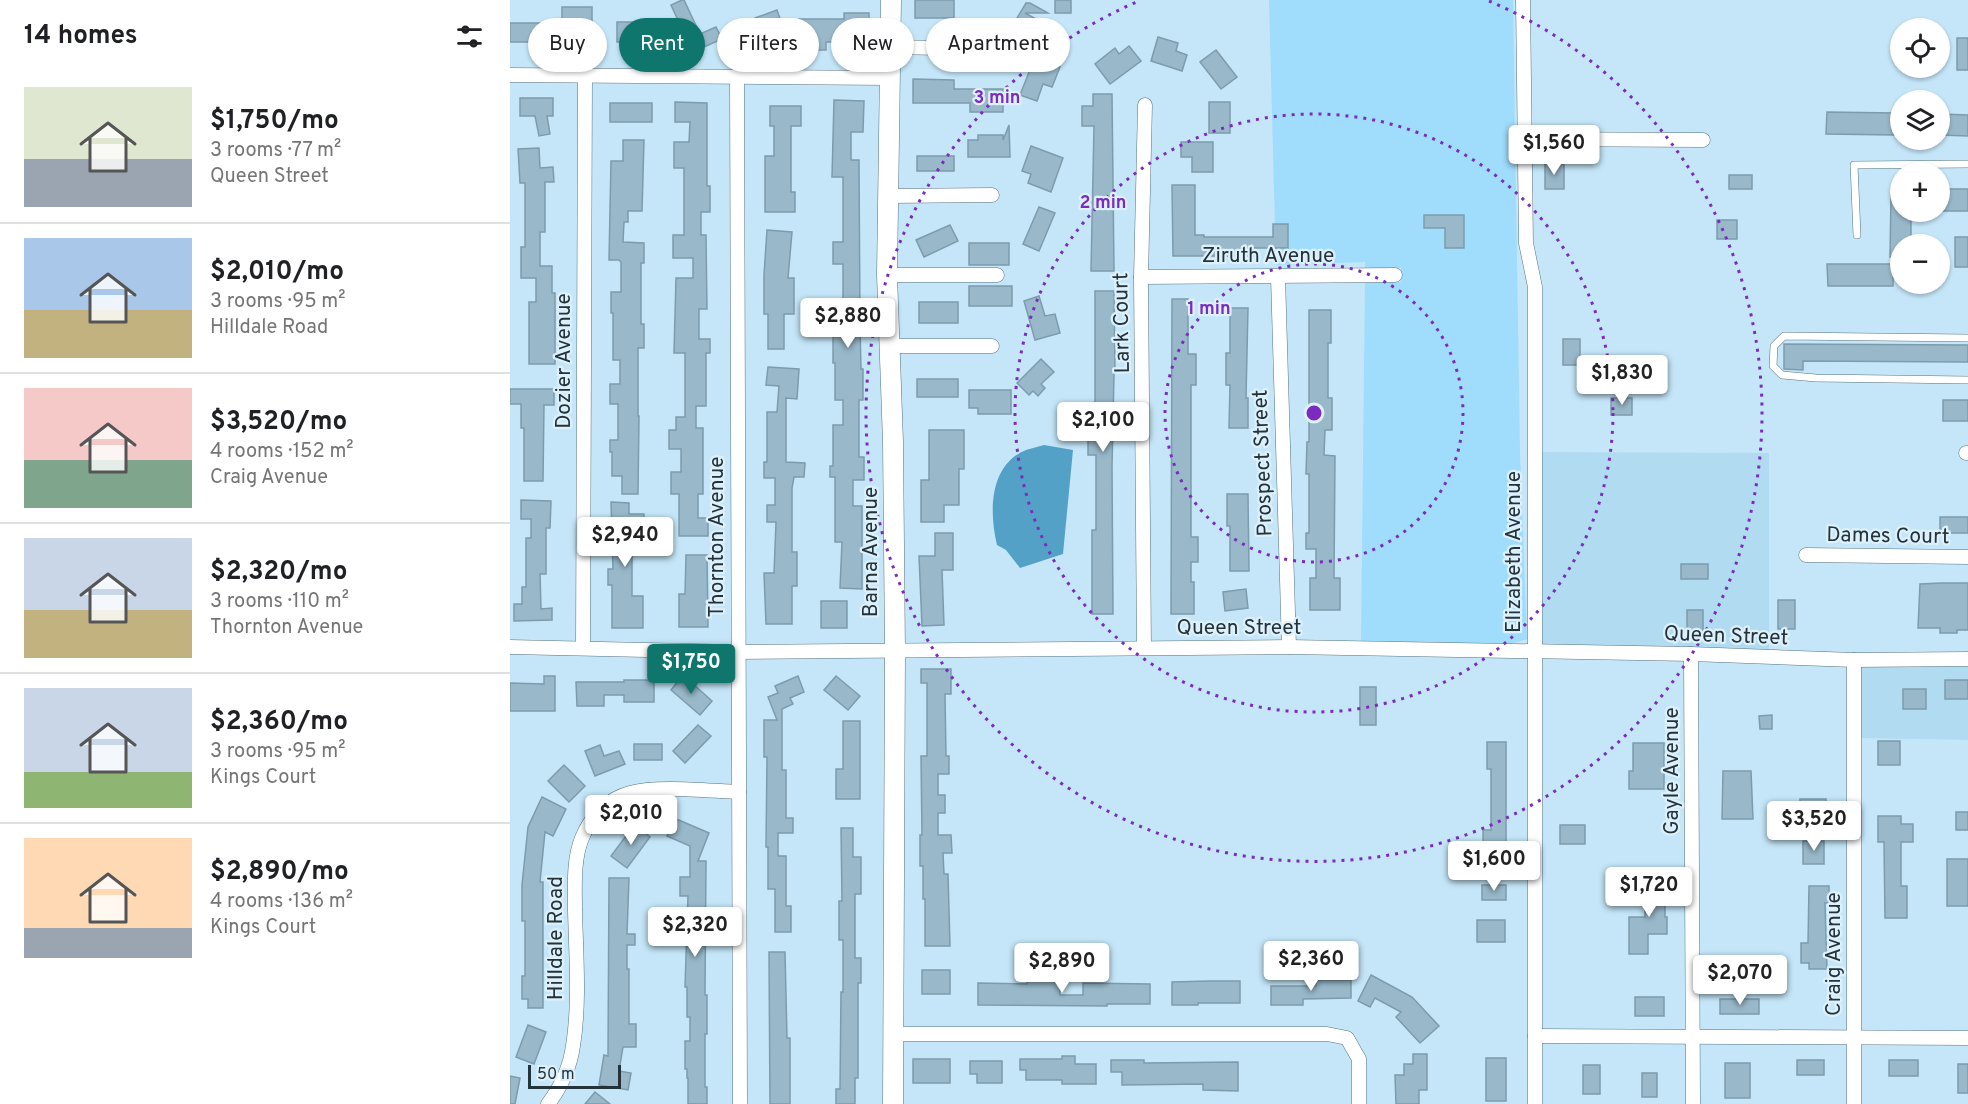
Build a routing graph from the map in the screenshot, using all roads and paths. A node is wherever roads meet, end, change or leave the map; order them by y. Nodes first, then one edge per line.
1 (891, 0) edge
2 (1523, 0) edge
3 (891, 18) edge
4 (890, 72) edge
5 (510, 75) edge
6 (585, 76) junction
7 (737, 77) junction
8 (890, 78) junction
9 (1145, 105) dead end
10 (1524, 139) junction
11 (1703, 141) dead end
12 (1968, 164) edge
13 (992, 195) dead end
14 (888, 196) junction
15 (1857, 235) dead end
16 (887, 275) junction
17 (997, 275) dead end
18 (1395, 275) dead end
19 (1141, 277) junction
20 (1278, 277) junction
21 (1968, 338) edge
22 (890, 346) junction
23 (992, 346) dead end
24 (1968, 380) edge
25 (1806, 555) dead end
26 (1968, 557) edge
27 (510, 647) edge
28 (583, 647) junction
29 (1289, 647) junction
30 (1143, 648) junction
31 (895, 651) junction
32 (737, 652) junction
33 (1534, 652) junction
34 (1692, 654) junction
35 (1968, 659) edge
36 (1854, 660) junction
37 (739, 792) junction
38 (893, 1034) junction
39 (1535, 1036) junction
40 (1693, 1037) junction
41 (1854, 1038) junction
42 (1968, 1038) edge
43 (548, 1104) edge
44 (740, 1104) edge
45 (893, 1104) edge
46 (1359, 1104) edge
47 (1535, 1104) edge
48 (1693, 1104) edge
49 (1854, 1104) edge

1 - 3 street, Barna Avenue
2 - 10 street, Elizabeth Avenue
4 - 8 street, Barna Avenue
5 - 6 street
6 - 7 street
6 - 28 street, Dozier Avenue
7 - 8 street
7 - 32 street, Thornton Avenue
8 - 14 street, Barna Avenue
9 - 19 street, Lark Court
10 - 11 street
10 - 33 street, Elizabeth Avenue
12 - 15 lane
13 - 14 street
14 - 16 street, Barna Avenue
16 - 17 street
16 - 22 street, Barna Avenue
18 - 20 street, Ziruth Avenue
19 - 20 street, Ziruth Avenue
19 - 30 street, Lark Court
20 - 29 street, Prospect Street
21 - 24 lane
22 - 23 street
22 - 31 street, Barna Avenue
25 - 26 street, Dames Court
27 - 28 street, Queen Street
28 - 32 street, Queen Street
29 - 30 street, Queen Street
29 - 33 street, Queen Street
30 - 31 street, Queen Street
31 - 32 street, Queen Street
31 - 38 street, Barna Avenue
32 - 37 street, Thornton Avenue
33 - 34 street, Queen Street
33 - 39 street, Elizabeth Avenue
34 - 36 street, Queen Street
34 - 40 street, Gayle Avenue
35 - 36 street, Queen Street
36 - 41 street, Craig Avenue
37 - 43 street, Hilldale Road
37 - 44 street, Thornton Avenue
38 - 45 street, Barna Avenue
38 - 46 street
39 - 40 street
39 - 47 street, Elizabeth Avenue
40 - 41 street
40 - 48 street, Gayle Avenue
41 - 42 street
41 - 49 street, Craig Avenue

